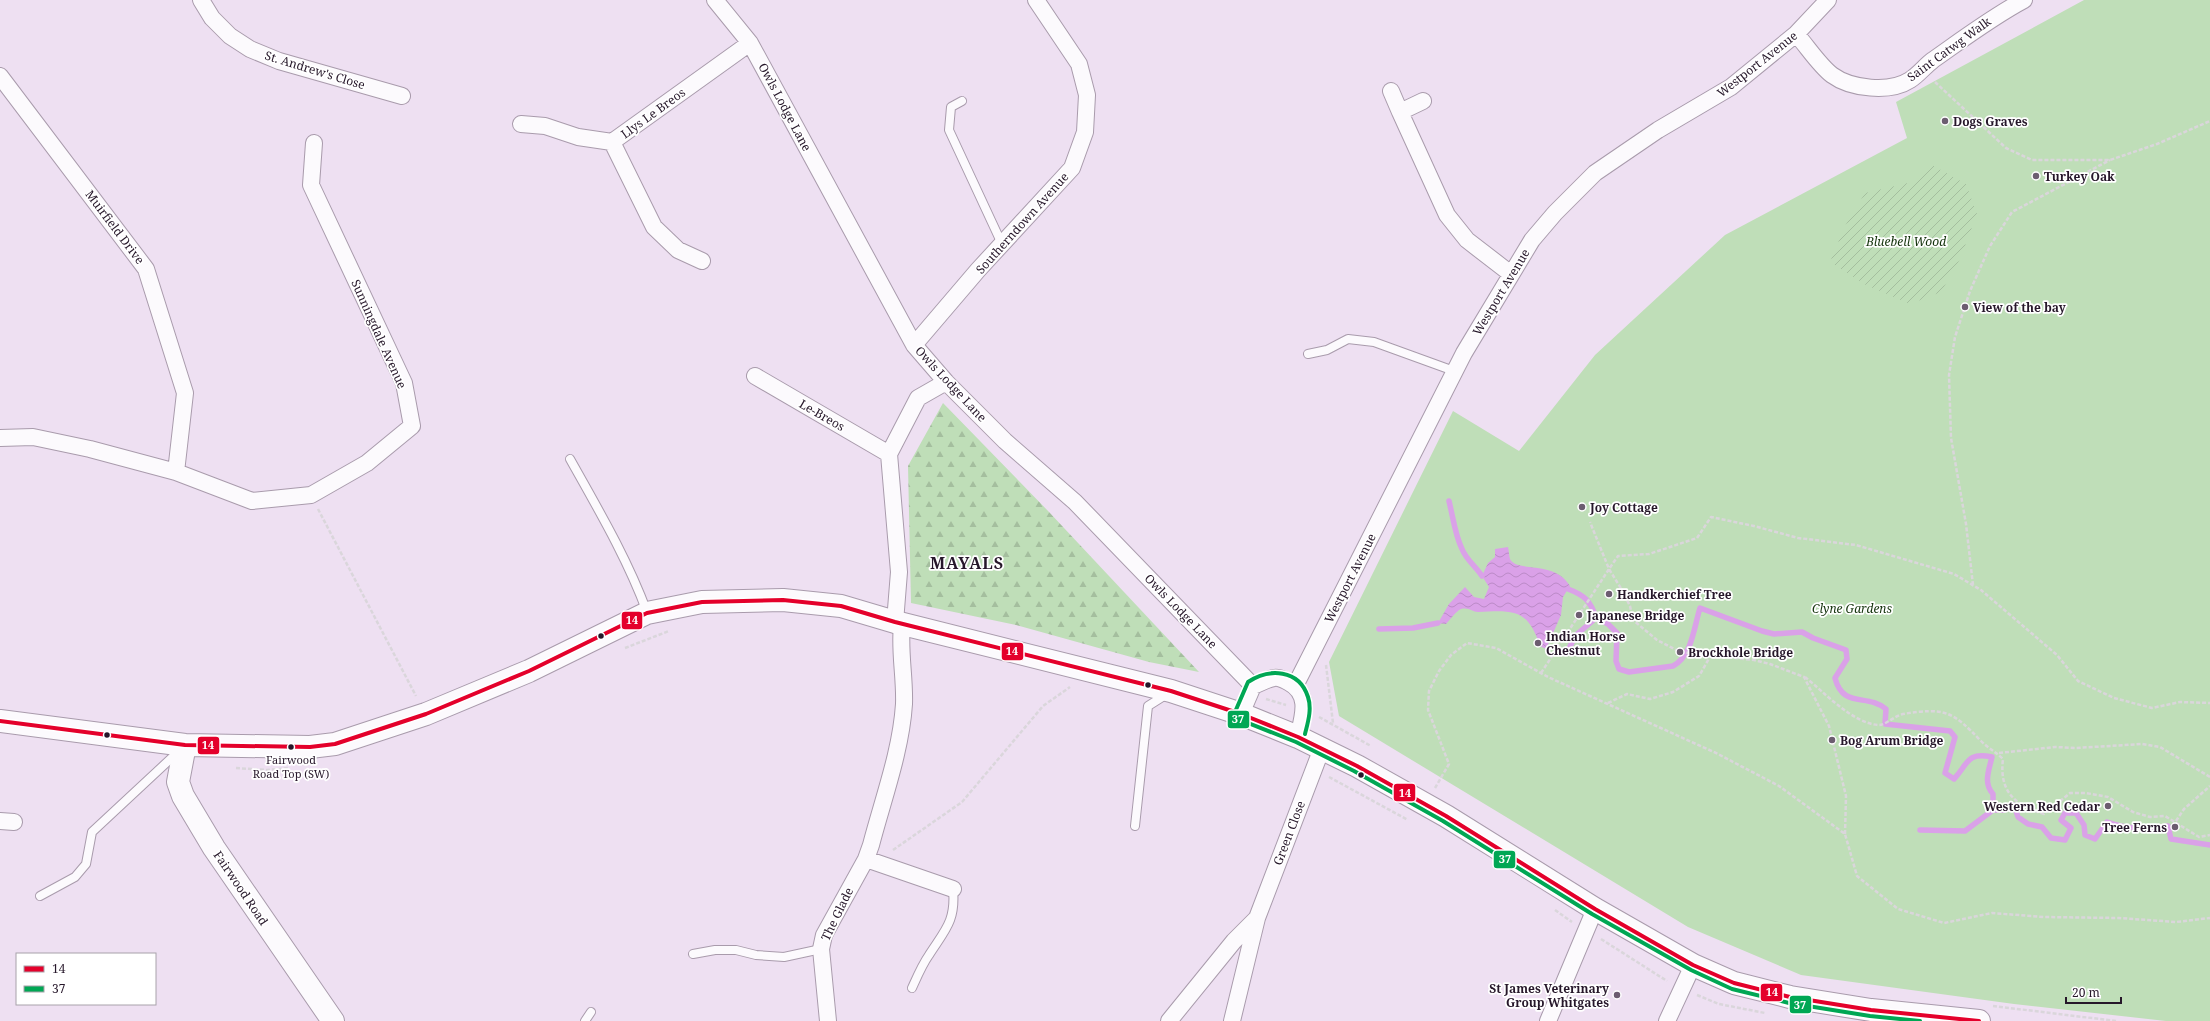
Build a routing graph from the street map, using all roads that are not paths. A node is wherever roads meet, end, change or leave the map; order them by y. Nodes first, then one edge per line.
1 (201, 0) edge
2 (715, 0) edge
3 (1036, 0) edge
4 (2024, 0) edge
5 (1826, 1) edge
6 (1796, 34) junction
7 (750, 43) junction
8 (0, 76) edge
9 (1391, 91) dead end
10 (402, 96) dead end
11 (962, 101) dead end
12 (1423, 101) dead end
13 (1400, 112) junction
14 (520, 124) dead end
15 (612, 142) junction
16 (314, 143) dead end
17 (1002, 244) junction
18 (702, 262) dead end
19 (1511, 274) junction
20 (914, 345) junction
21 (1308, 354) dead end
22 (1454, 371) junction
23 (755, 376) dead end
24 (946, 382) junction
25 (0, 438) edge
26 (889, 454) junction
27 (570, 459) dead end
28 (176, 472) junction
29 (647, 613) junction
30 (898, 623) junction
31 (1253, 686) junction
32 (1295, 686) junction
33 (1171, 691) junction
34 (1241, 714) junction
35 (0, 721) edge
36 (1298, 737) junction
37 (185, 745) junction
38 (1322, 748) junction
39 (1135, 826) dead end
40 (868, 852) junction
41 (953, 889) joint
42 (40, 896) dead end
43 (1595, 909) junction
44 (1257, 918) junction
45 (821, 949) junction
46 (693, 954) dead end
47 (1693, 965) junction
48 (912, 988) dead end
49 (591, 1012) dead end
50 (1985, 1013) edge
51 (329, 1020) edge
52 (585, 1021) edge
53 (828, 1021) edge
54 (1170, 1021) edge
55 (1232, 1021) edge
56 (1548, 1021) edge
57 (1667, 1021) edge

1 - 10 street, St. Andrew's Close
2 - 7 street, Owls Lodge Lane
3 - 17 street, Southerndown Avenue
4 - 6 street, Saint Catwg Walk
5 - 6 street, Westport Avenue
6 - 19 street, Westport Avenue
7 - 15 street, Llys Le Breos
7 - 20 street, Owls Lodge Lane
8 - 28 street, Muirfield Drive
9 - 13 street
11 - 17 lane
12 - 13 street
13 - 19 street
14 - 15 street, Llys Le Breos
15 - 18 street
16 - 28 street, Sunningdale Avenue
17 - 20 street, Southerndown Avenue
19 - 22 street, Westport Avenue
20 - 24 street, Owls Lodge Lane
21 - 22 lane
22 - 32 street, Westport Avenue
23 - 26 street, Le-Breos
24 - 26 street
24 - 31 street, Owls Lodge Lane
25 - 28 street, Sunningdale Avenue
26 - 30 street, The Glade
27 - 29 lane
29 - 30 main road
29 - 37 main road
30 - 33 main road
30 - 40 street, The Glade
31 - 32 street
31 - 34 street
32 - 36 street
33 - 34 main road
33 - 39 lane
34 - 36 main road
35 - 37 main road
36 - 38 main road
37 - 42 lane
37 - 51 main road, Fairwood Road
38 - 43 main road
38 - 44 street, Green Close
40 - 41 street
40 - 45 street, The Glade
41 - 48 lane
43 - 47 main road
43 - 56 street
44 - 54 street, Green Close
44 - 55 street, Green Close
45 - 46 lane
45 - 53 street, The Glade
47 - 50 main road
47 - 57 street
49 - 52 lane

